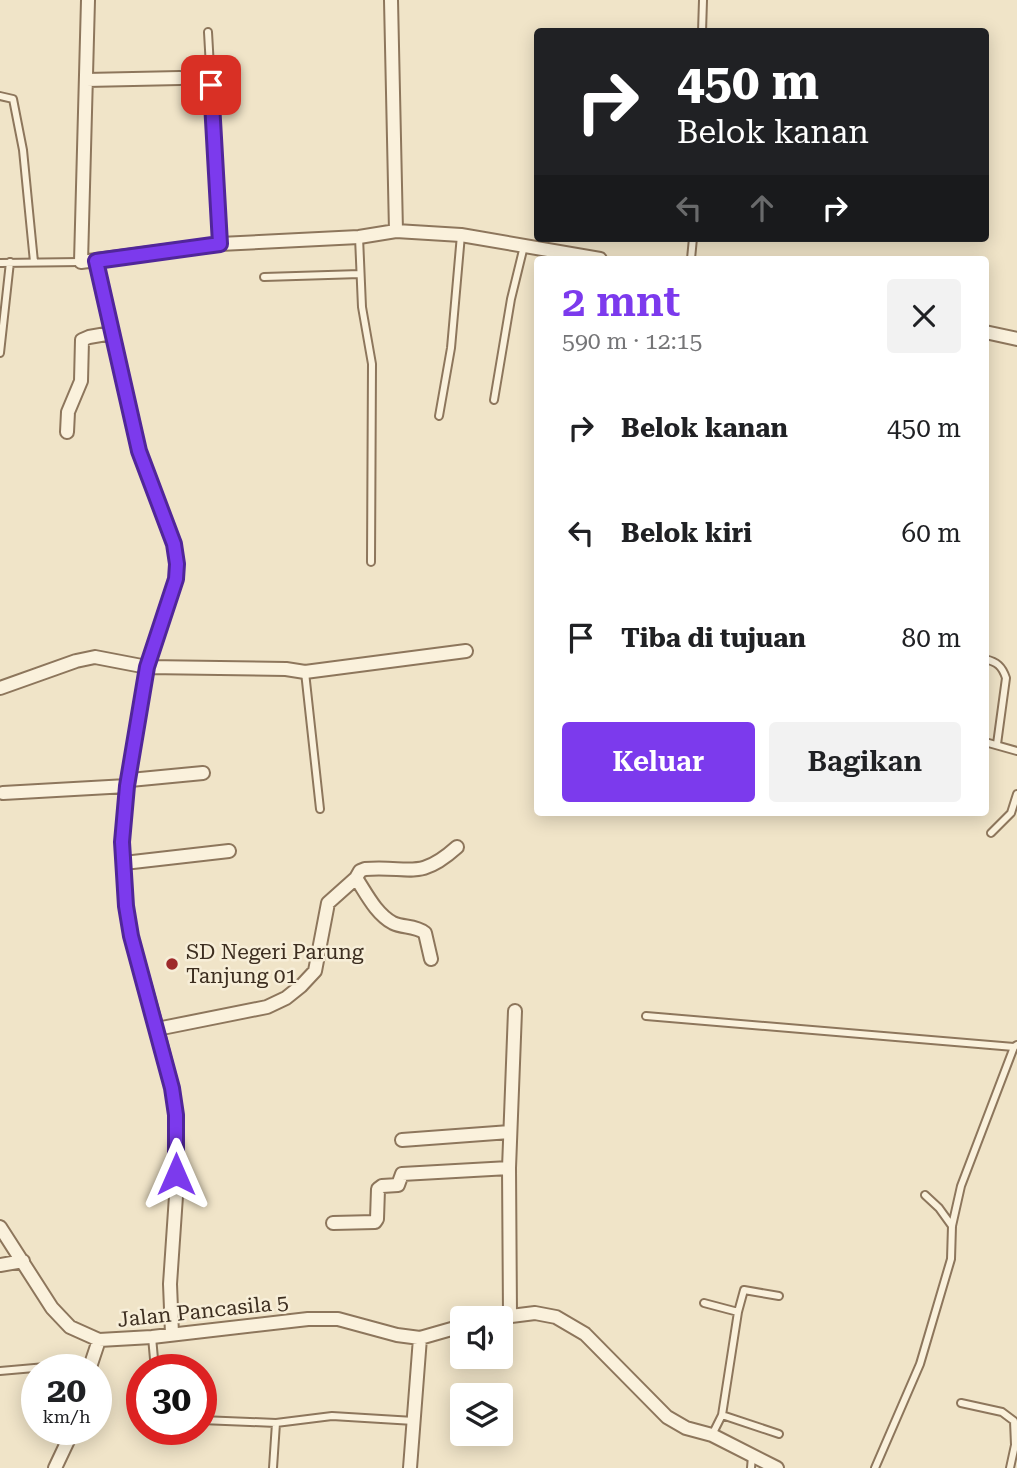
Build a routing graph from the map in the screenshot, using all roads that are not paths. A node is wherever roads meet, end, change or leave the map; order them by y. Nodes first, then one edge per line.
1 (88, 0) edge
2 (391, 0) edge
3 (703, 0) edge
4 (702, 28) edge
5 (208, 32) dead end
6 (180, 78) dead end
7 (86, 80) junction
8 (0, 96) edge
9 (396, 231) junction
10 (461, 235) junction
11 (359, 237) junction
12 (220, 244) junction
13 (525, 244) junction
14 (585, 256) edge
15 (96, 261) junction
16 (10, 262) junction
17 (34, 262) junction
18 (81, 262) junction
19 (0, 263) edge
20 (360, 274) junction
21 (264, 277) dead end
22 (112, 332) junction
23 (989, 332) edge
24 (1016, 334) edge
25 (0, 354) edge
26 (494, 400) dead end
27 (439, 416) dead end
28 (67, 432) dead end
29 (371, 562) dead end
30 (466, 651) dead end
31 (989, 660) edge
32 (147, 667) junction
33 (305, 672) junction
34 (0, 688) edge
35 (989, 743) edge
36 (997, 744) junction
37 (1017, 751) edge
38 (203, 773) dead end
39 (129, 783) junction
40 (4, 793) dead end
41 (1017, 794) edge
42 (320, 808) dead end
43 (991, 833) dead end
44 (457, 847) dead end
45 (229, 851) dead end
46 (124, 863) junction
47 (356, 878) junction
48 (431, 959) dead end
49 (515, 1011) dead end
50 (646, 1016) dead end
51 (158, 1029) junction
52 (1015, 1046) edge
53 (510, 1132) junction
54 (402, 1140) dead end
55 (509, 1168) junction
56 (925, 1195) dead end
57 (333, 1223) dead end
58 (952, 1226) junction
59 (0, 1227) edge
60 (23, 1261) junction
61 (0, 1265) edge
62 (779, 1296) dead end
63 (704, 1303) dead end
64 (510, 1306) edge
65 (737, 1312) junction
66 (513, 1314) edge
67 (450, 1329) edge
68 (172, 1334) junction
69 (152, 1337) junction
70 (420, 1338) junction
71 (99, 1340) junction
72 (94, 1354) edge
73 (154, 1354) edge
74 (21, 1370) edge
75 (0, 1371) edge
76 (961, 1403) dead end
77 (722, 1415) junction
78 (217, 1421) edge
79 (414, 1421) junction
80 (276, 1423) junction
81 (779, 1434) dead end
82 (712, 1435) junction
83 (66, 1445) edge
84 (752, 1462) edge
85 (55, 1468) edge
86 (273, 1468) edge
87 (410, 1468) edge
88 (777, 1468) edge
89 (875, 1468) edge
90 (1010, 1468) edge

1 - 7 street
2 - 9 street
3 - 4 lane
5 - 12 lane
6 - 7 street
7 - 18 street
8 - 17 lane
9 - 10 street
9 - 11 street
10 - 13 street
10 - 27 lane
11 - 12 street
11 - 20 lane
12 - 15 street
13 - 14 street
13 - 26 lane
15 - 18 street
15 - 22 street
16 - 17 lane
16 - 19 lane
16 - 25 lane
17 - 18 lane
20 - 21 lane
20 - 29 lane
22 - 28 street
22 - 32 street
23 - 24 street
30 - 33 street
31 - 36 lane
32 - 33 street
32 - 34 street
32 - 39 street
33 - 42 lane
35 - 36 lane
36 - 37 lane
38 - 39 street
39 - 40 street
39 - 46 street
41 - 43 lane
44 - 47 street
45 - 46 street
46 - 51 street
47 - 48 street
47 - 51 street
49 - 53 street
50 - 52 lane
51 - 68 street
52 - 58 lane
53 - 54 street
53 - 55 street
55 - 57 street
55 - 64 street
56 - 58 lane
58 - 89 lane
59 - 60 street, Jalan Pancasila 5
60 - 61 street
60 - 71 street, Jalan Pancasila 5
62 - 65 lane
63 - 65 lane
65 - 77 lane
66 - 82 street
67 - 70 street, Jalan Pancasila 5
68 - 69 street, Jalan Pancasila 5
68 - 70 street, Jalan Pancasila 5
69 - 71 street, Jalan Pancasila 5
69 - 73 lane
70 - 79 street
71 - 72 street
74 - 75 lane
76 - 90 lane
77 - 81 lane
77 - 82 lane
78 - 80 lane
79 - 80 lane
79 - 87 street
80 - 86 lane
82 - 84 street
83 - 85 street
84 - 88 street

